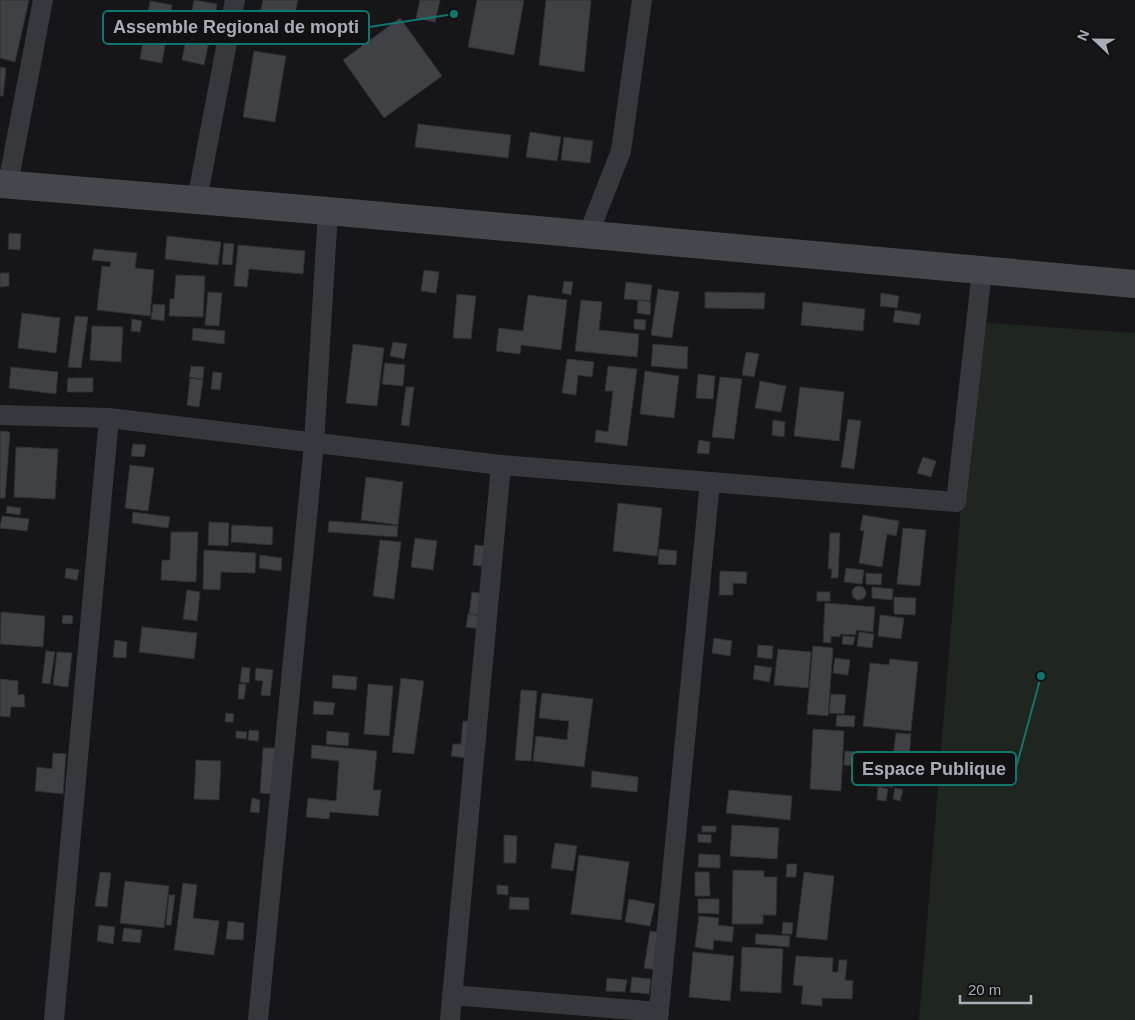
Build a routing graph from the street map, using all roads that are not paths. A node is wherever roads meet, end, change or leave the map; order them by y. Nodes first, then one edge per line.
1 (43, 0) edge
2 (235, 0) edge
3 (642, 0) edge
4 (4, 184) edge
5 (197, 200) junction
6 (328, 211) junction
7 (588, 235) junction
8 (982, 271) junction
9 (1135, 284) edge
10 (0, 415) edge
11 (109, 418) junction
12 (314, 444) junction
13 (501, 465) junction
14 (710, 482) junction
15 (452, 995) junction
16 (659, 1016) edge
17 (54, 1020) edge
18 (258, 1020) edge
19 (450, 1020) edge

1 - 4 street
2 - 5 street
3 - 7 street
4 - 5 street
5 - 6 street
6 - 7 street
6 - 12 street
7 - 8 street
8 - 9 street
8 - 14 street
10 - 11 street
11 - 12 street
11 - 17 street
12 - 13 street
12 - 18 street
13 - 14 street
13 - 15 street
14 - 16 street
15 - 16 street
15 - 19 street

